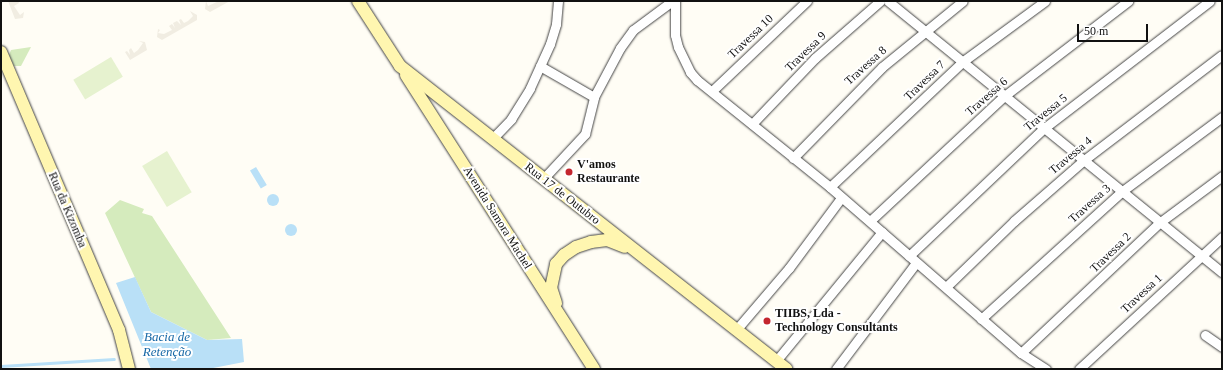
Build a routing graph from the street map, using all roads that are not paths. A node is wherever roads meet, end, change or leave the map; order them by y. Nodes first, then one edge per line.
1 (358, 1) edge
2 (558, 1) edge
3 (674, 1) edge
4 (807, 1) edge
5 (880, 1) edge
6 (888, 1) edge
7 (963, 1) edge
8 (1045, 1) edge
9 (1128, 1) edge
10 (1210, 1) edge
11 (923, 32) junction
12 (1, 52) edge
13 (1222, 55) edge
14 (962, 62) junction
15 (400, 66) junction
16 (540, 66) junction
17 (712, 91) junction
18 (1003, 96) junction
19 (594, 97) junction
20 (1222, 117) edge
21 (752, 124) junction
22 (1043, 129) junction
23 (492, 139) junction
24 (793, 158) junction
25 (1084, 160) junction
26 (1222, 176) edge
27 (543, 179) junction
28 (830, 187) junction
29 (1121, 192) junction
30 (842, 198) junction
31 (870, 220) junction
32 (1160, 224) junction
33 (882, 232) junction
34 (1222, 237) edge
35 (635, 251) junction
36 (909, 256) junction
37 (1201, 256) junction
38 (916, 264) junction
39 (1222, 272) edge
40 (946, 287) junction
41 (981, 319) junction
42 (561, 320) junction
43 (736, 330) junction
44 (1205, 336) dead end
45 (1222, 347) edge
46 (1021, 353) junction
47 (776, 361) junction
48 (129, 369) edge
49 (594, 369) edge
50 (786, 369) edge
51 (791, 369) edge
52 (836, 369) edge
53 (1046, 369) edge
54 (1079, 369) edge

1 - 15 main road, Rua 17 de Outubro
2 - 16 street
3 - 17 street
3 - 19 street
4 - 17 street, Travessa 10
5 - 21 street, Travessa 9
6 - 11 street
7 - 11 street, Travessa 8
8 - 14 street, Travessa 7
9 - 18 street, Travessa 6
10 - 22 street, Travessa 5
11 - 14 street
11 - 24 street, Travessa 8
12 - 48 main road, Rua da Kizomba
13 - 25 street, Travessa 4
14 - 18 street
14 - 28 street, Travessa 7
15 - 23 main road, Rua 17 de Outubro
15 - 42 main road, Avenida Samora Machel
16 - 19 street
16 - 23 street
17 - 21 street
18 - 22 street
18 - 31 street, Travessa 6
19 - 27 street
20 - 29 street, Travessa 3
21 - 24 street
22 - 25 street
22 - 36 street, Travessa 5
23 - 27 main road, Rua 17 de Outubro
24 - 28 street
25 - 29 street
25 - 40 street, Travessa 4
26 - 32 street, Travessa 2
27 - 35 main road, Rua 17 de Outubro
28 - 30 street
29 - 32 street
29 - 41 street, Travessa 3
30 - 31 street
30 - 43 street
31 - 33 street
32 - 37 street
32 - 46 street, Travessa 2
33 - 36 street
33 - 47 street
34 - 37 street, Travessa 1
35 - 42 main road
35 - 43 main road, Rua 17 de Outubro
36 - 38 street
37 - 39 street
37 - 54 street, Travessa 1
38 - 40 street
38 - 52 street
40 - 41 street
41 - 46 street
42 - 49 main road, Avenida Samora Machel
43 - 47 main road, Rua 17 de Outubro
44 - 45 street
46 - 53 street
47 - 50 main road, Rua 17 de Outubro
47 - 51 main road

